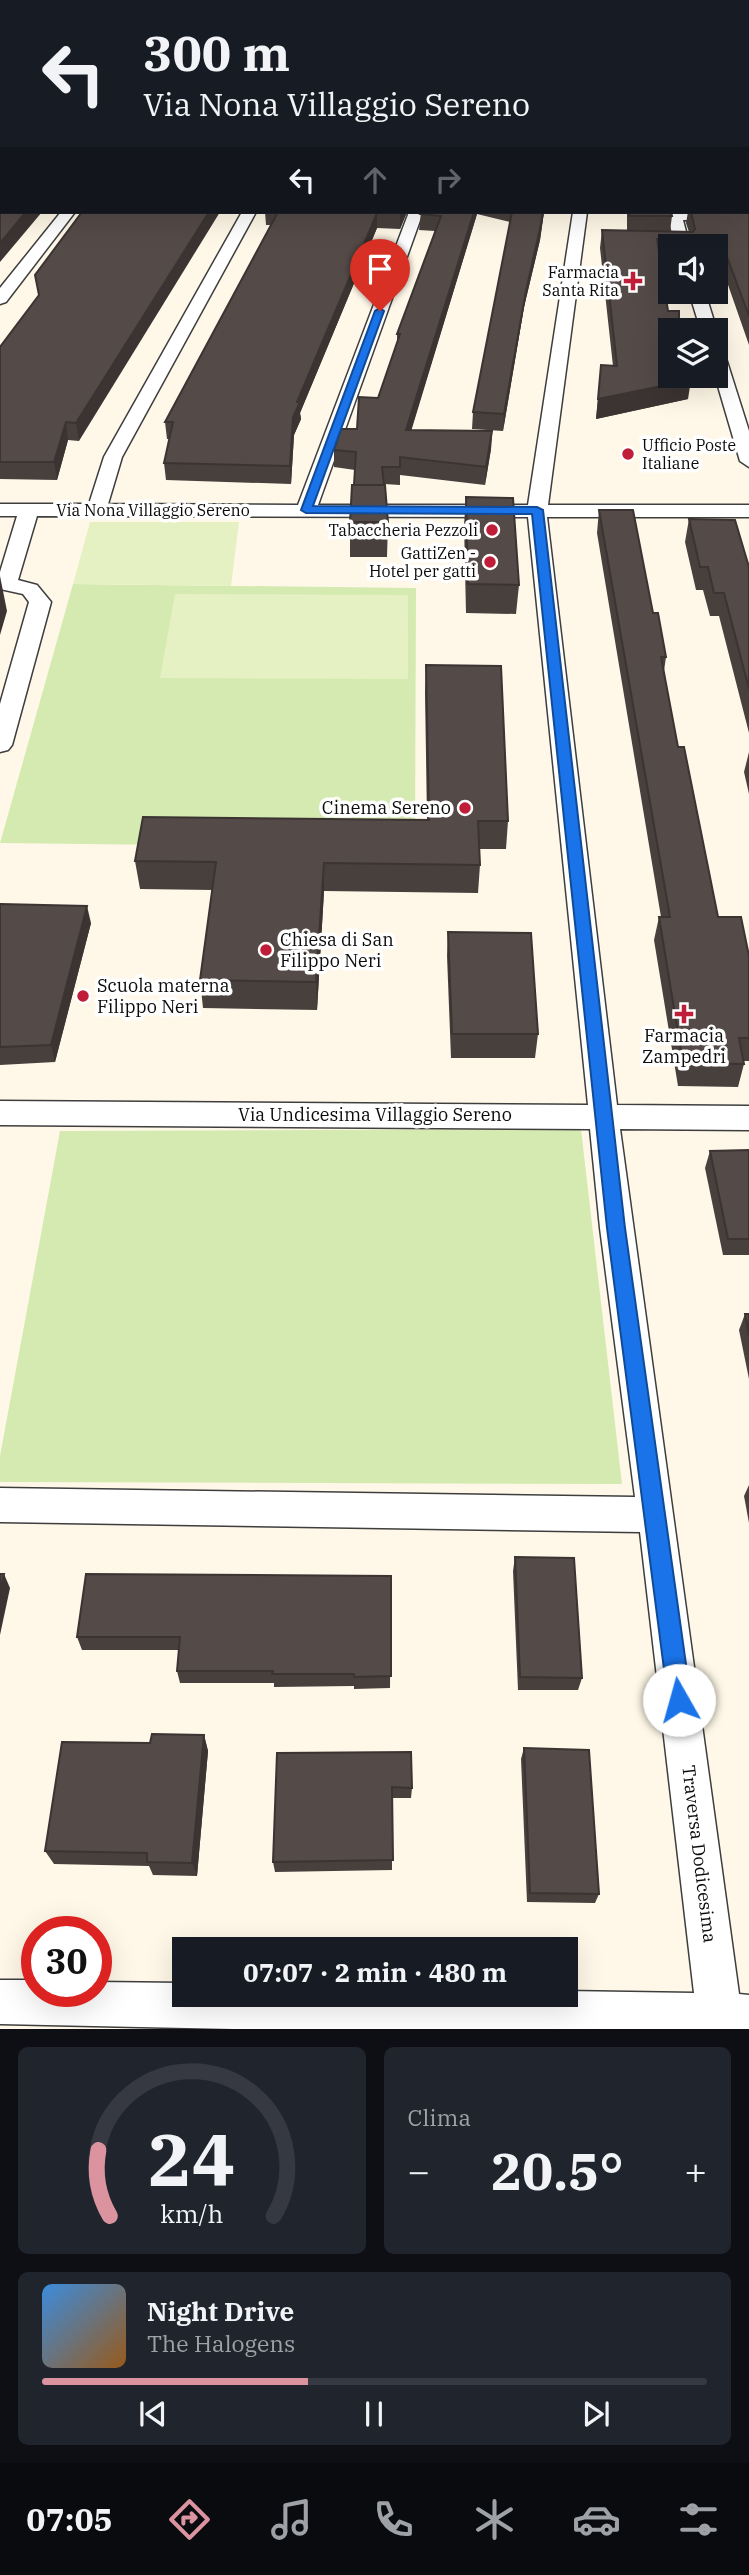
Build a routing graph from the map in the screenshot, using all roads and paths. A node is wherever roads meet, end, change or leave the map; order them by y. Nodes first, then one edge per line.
1 (66, 214) edge
2 (248, 214) edge
3 (415, 214) edge
4 (578, 214) edge
5 (749, 217) edge
6 (677, 234) edge
7 (0, 299) edge
8 (727, 388) edge
9 (749, 461) edge
10 (97, 509) junction
11 (0, 510) edge
12 (29, 510) junction
13 (306, 510) junction
14 (537, 510) junction
15 (749, 511) edge
16 (4, 583) edge
17 (0, 745) edge
18 (0, 1113) edge
19 (603, 1116) junction
20 (749, 1118) edge
21 (0, 1505) edge
22 (656, 1515) junction
23 (0, 2002) edge
24 (211, 2017) edge
25 (730, 2021) edge

1 - 7 street
2 - 10 street
3 - 13 street
4 - 14 street, Traversa Dodicesima
5 - 6 street
8 - 9 street
10 - 12 street, Via Nona Villaggio Sereno
10 - 13 street, Via Nona Villaggio Sereno
11 - 12 street, Via Nona Villaggio Sereno
12 - 16 street
13 - 14 street, Via Nona Villaggio Sereno
14 - 15 street, Via Nona Villaggio Sereno
14 - 19 street, Traversa Dodicesima
16 - 17 street
18 - 19 street, Via Undicesima Villaggio Sereno
19 - 20 street, Via Undicesima Villaggio Sereno
19 - 22 street, Traversa Dodicesima
21 - 22 street
22 - 25 street, Traversa Dodicesima
23 - 24 street
24 - 25 street

